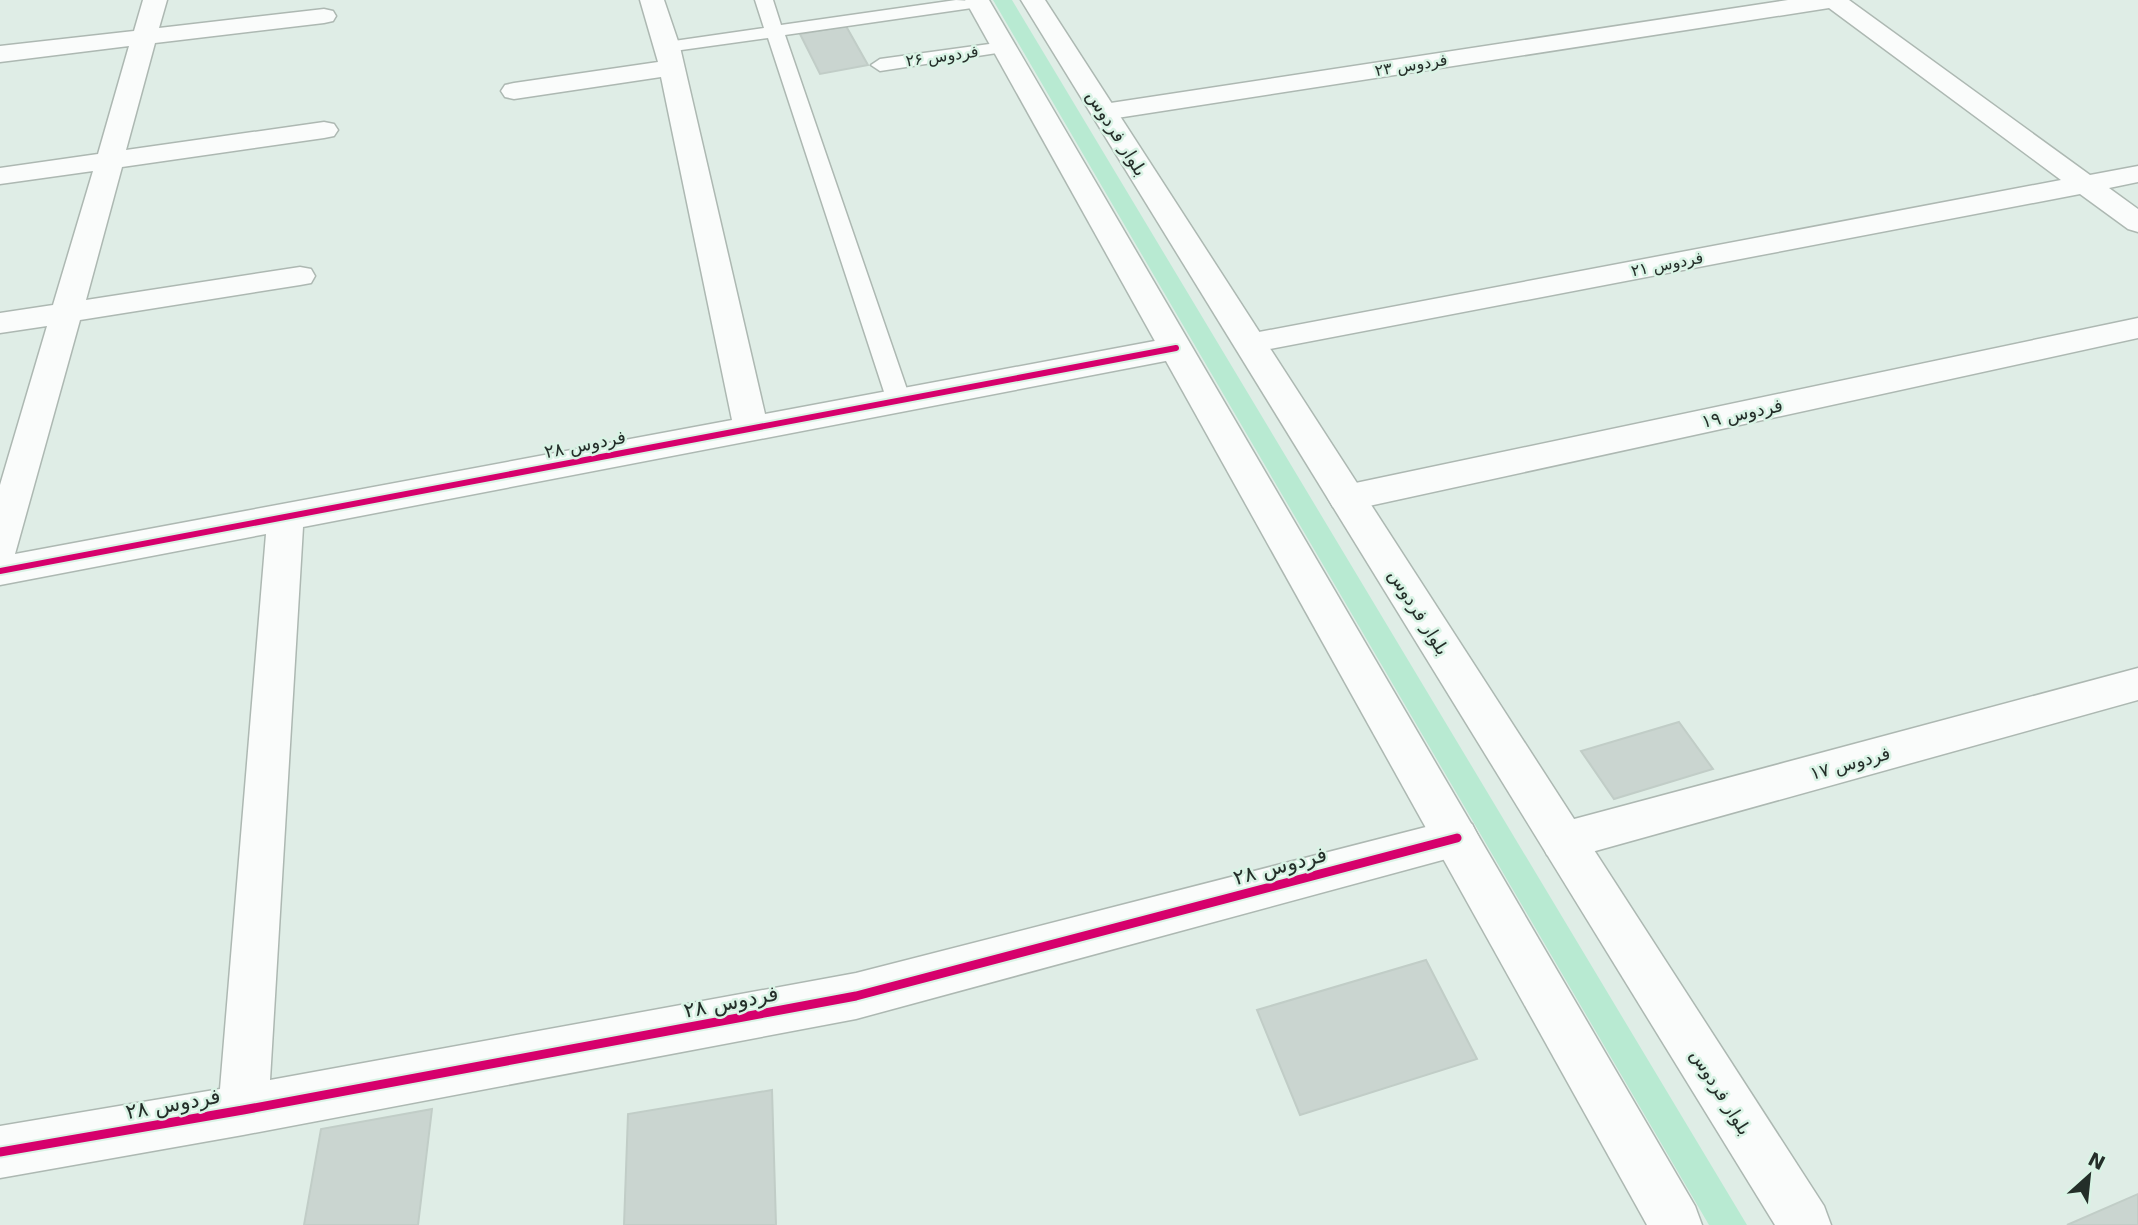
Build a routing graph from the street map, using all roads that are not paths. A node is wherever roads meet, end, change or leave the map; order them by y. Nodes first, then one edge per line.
1 (155, 0) edge
2 (652, 0) edge
3 (764, 0) edge
4 (1033, 0) edge
5 (1697, 0) edge
6 (1834, 0) edge
7 (978, 1) edge
8 (324, 16) dead end
9 (1718, 18) junction
10 (776, 32) junction
11 (145, 36) junction
12 (1004, 47) junction
13 (0, 54) edge
14 (669, 58) junction
15 (880, 65) dead end
16 (514, 91) dead end
17 (1104, 112) junction
18 (324, 130) dead end
19 (110, 161) junction
20 (2138, 174) edge
21 (0, 176) edge
22 (2086, 184) junction
23 (2138, 223) edge
24 (300, 276) dead end
25 (67, 312) junction
26 (0, 323) edge
27 (2138, 328) edge
28 (1249, 343) junction
29 (1176, 348) junction
30 (899, 401) junction
31 (751, 429) junction
32 (1346, 498) junction
33 (285, 518) junction
34 (0, 548) edge
35 (0, 571) edge
36 (2138, 684) edge
37 (1457, 838) junction
38 (1563, 841) junction
39 (243, 1110) junction
40 (0, 1152) edge
41 (1676, 1225) edge
42 (1805, 1225) edge

1 - 11 street
2 - 14 street
3 - 10 lane
4 - 17 street, بلوار فردوس
5 - 9 street
6 - 9 street, فردوس ۲۳
6 - 22 street
7 - 10 lane
7 - 12 street
8 - 11 street
9 - 17 street, فردوس ۲۳
10 - 14 lane
10 - 30 lane
11 - 13 street
11 - 19 street
12 - 15 lane, فردوس ۲۶
12 - 29 street
14 - 16 street
14 - 31 street
17 - 28 street, بلوار فردوس
18 - 19 street
19 - 21 street
19 - 25 street
20 - 22 street, فردوس ۲۱
22 - 23 street
22 - 28 street, فردوس ۲۱
24 - 25 street
25 - 26 street
25 - 34 street
27 - 32 street, فردوس ۱۹
28 - 32 street, بلوار فردوس
29 - 30 street, فردوس ۲۸
29 - 37 street
30 - 31 street, فردوس ۲۸
31 - 33 street, فردوس ۲۸
32 - 38 street, بلوار فردوس
33 - 35 street, فردوس ۲۸
33 - 39 street
36 - 38 street, فردوس ۱۷
37 - 39 street, فردوس ۲۸
37 - 41 street
38 - 42 street, بلوار فردوس
39 - 40 street, فردوس ۲۸

